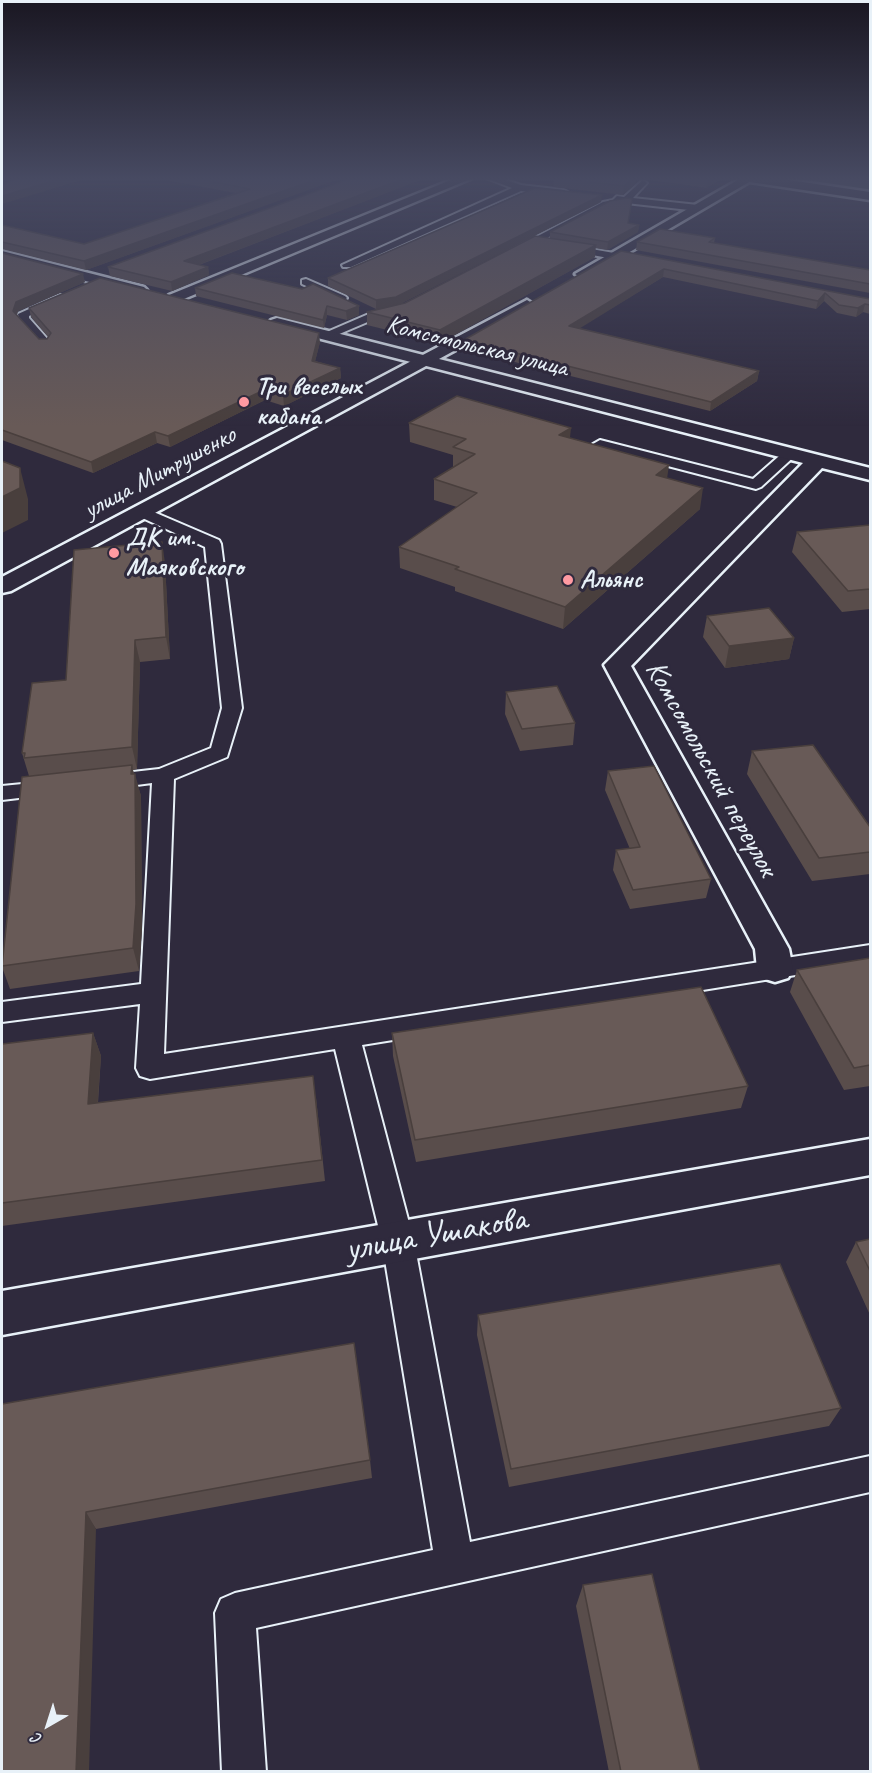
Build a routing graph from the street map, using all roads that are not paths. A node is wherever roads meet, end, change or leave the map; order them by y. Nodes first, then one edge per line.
1 (17, 260) edge
2 (267, 260) edge
3 (359, 260) edge
4 (608, 260) edge
5 (347, 265) dead end
6 (89, 282) junction
7 (306, 282) dead end
8 (562, 285) edge
9 (541, 297) edge
10 (174, 298) junction
11 (207, 306) edge
12 (410, 306) edge
13 (375, 315) junction
14 (261, 319) edge
15 (326, 335) junction
16 (45, 343) edge
17 (427, 360) junction
18 (600, 444) edge
19 (791, 453) junction
20 (818, 460) junction
21 (870, 474) edge
22 (142, 512) junction
23 (2, 586) edge
24 (163, 775) junction
25 (2, 793) edge
26 (870, 954) edge
27 (775, 969) junction
28 (153, 992) junction
29 (2, 1012) edge
30 (346, 1037) junction
31 (870, 1157) edge
32 (398, 1242) junction
33 (2, 1313) edge
34 (870, 1474) edge
35 (455, 1565) junction
36 (244, 1772) edge

1 - 6 street
2 - 10 street
3 - 5 lane
4 - 8 street
6 - 10 street
6 - 16 lane
7 - 13 lane
9 - 17 street, улица Митрушенко
10 - 11 street
12 - 13 lane
13 - 15 lane
14 - 15 street, Комсомольская улица
15 - 17 street, Комсомольская улица
17 - 19 street, Комсомольская улица
17 - 22 street, улица Митрушенко
18 - 19 lane
19 - 20 street, Комсомольская улица
20 - 21 street, Комсомольская улица
20 - 27 street, Комсомольский переулок
22 - 23 street, улица Митрушенко
22 - 24 lane
24 - 25 lane
24 - 28 lane
26 - 27 lane
27 - 30 lane
28 - 29 lane
28 - 30 lane
30 - 32 lane
31 - 32 street, улица Ушакова
32 - 33 street, улица Ушакова
32 - 35 lane
34 - 35 lane
35 - 36 lane

